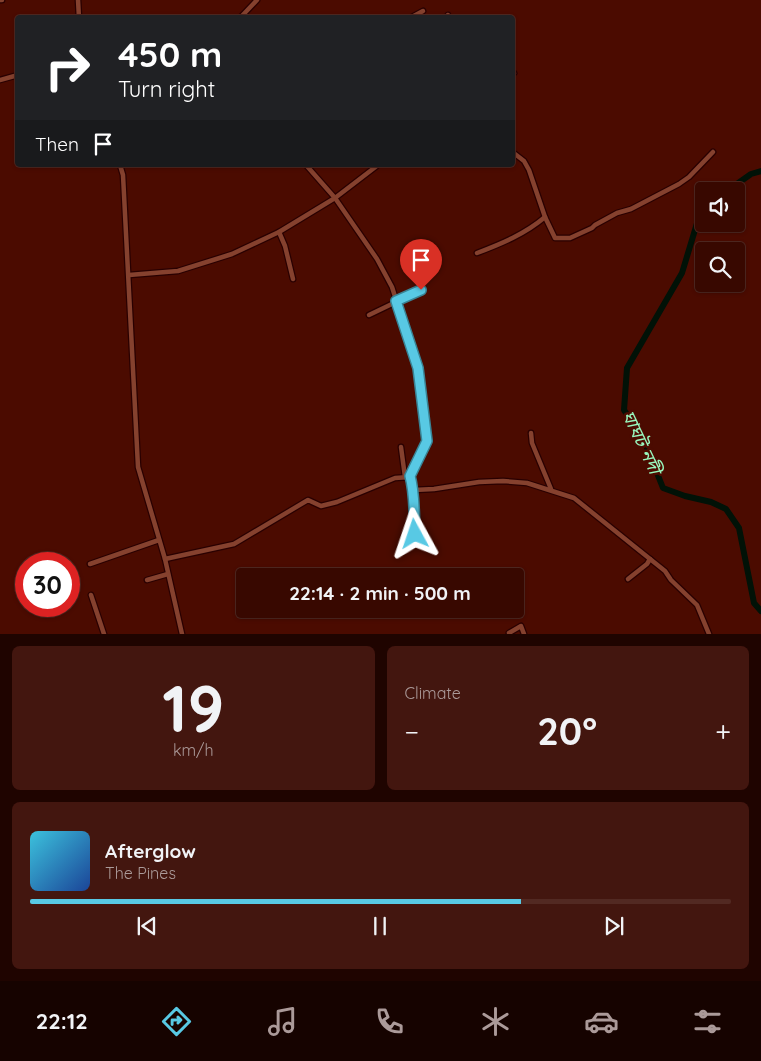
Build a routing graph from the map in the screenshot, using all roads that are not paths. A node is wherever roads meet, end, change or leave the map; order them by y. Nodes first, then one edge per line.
1 (78, 0) edge
2 (257, 0) edge
3 (422, 11) dead end
4 (79, 15) edge
5 (243, 15) edge
6 (415, 15) edge
7 (15, 76) edge
8 (0, 80) edge
9 (713, 152) dead end
10 (515, 154) dead end
11 (121, 167) edge
12 (308, 167) edge
13 (375, 167) edge
14 (335, 198) junction
15 (545, 217) junction
16 (279, 232) junction
17 (477, 253) dead end
18 (129, 275) junction
19 (293, 279) dead end
20 (421, 290) dead end
21 (396, 301) junction
22 (368, 315) dead end
23 (531, 433) dead end
24 (401, 447) dead end
25 (408, 477) junction
26 (550, 489) junction
27 (414, 490) junction
28 (415, 534) dead end
29 (159, 540) junction
30 (650, 558) junction
31 (165, 559) junction
32 (90, 564) dead end
33 (168, 574) junction
34 (628, 579) dead end
35 (147, 580) dead end
36 (91, 594) dead end
37 (509, 633) edge
38 (104, 634) edge
39 (182, 634) edge
40 (524, 634) edge
41 (709, 634) edge

1 - 4 street
2 - 5 street
3 - 6 street
7 - 8 street
9 - 15 street
10 - 15 street
11 - 18 street
12 - 14 street
13 - 14 street
14 - 16 street
14 - 21 street
15 - 17 street
16 - 18 street
16 - 19 street
18 - 29 street
20 - 21 street
21 - 22 street
21 - 25 street
23 - 26 street
24 - 25 street
25 - 27 street
25 - 31 street
26 - 27 street
26 - 30 street
27 - 28 street
29 - 31 street
29 - 32 street
30 - 34 street
30 - 41 street
31 - 33 street
33 - 35 street
33 - 39 street
36 - 38 street
37 - 40 street

